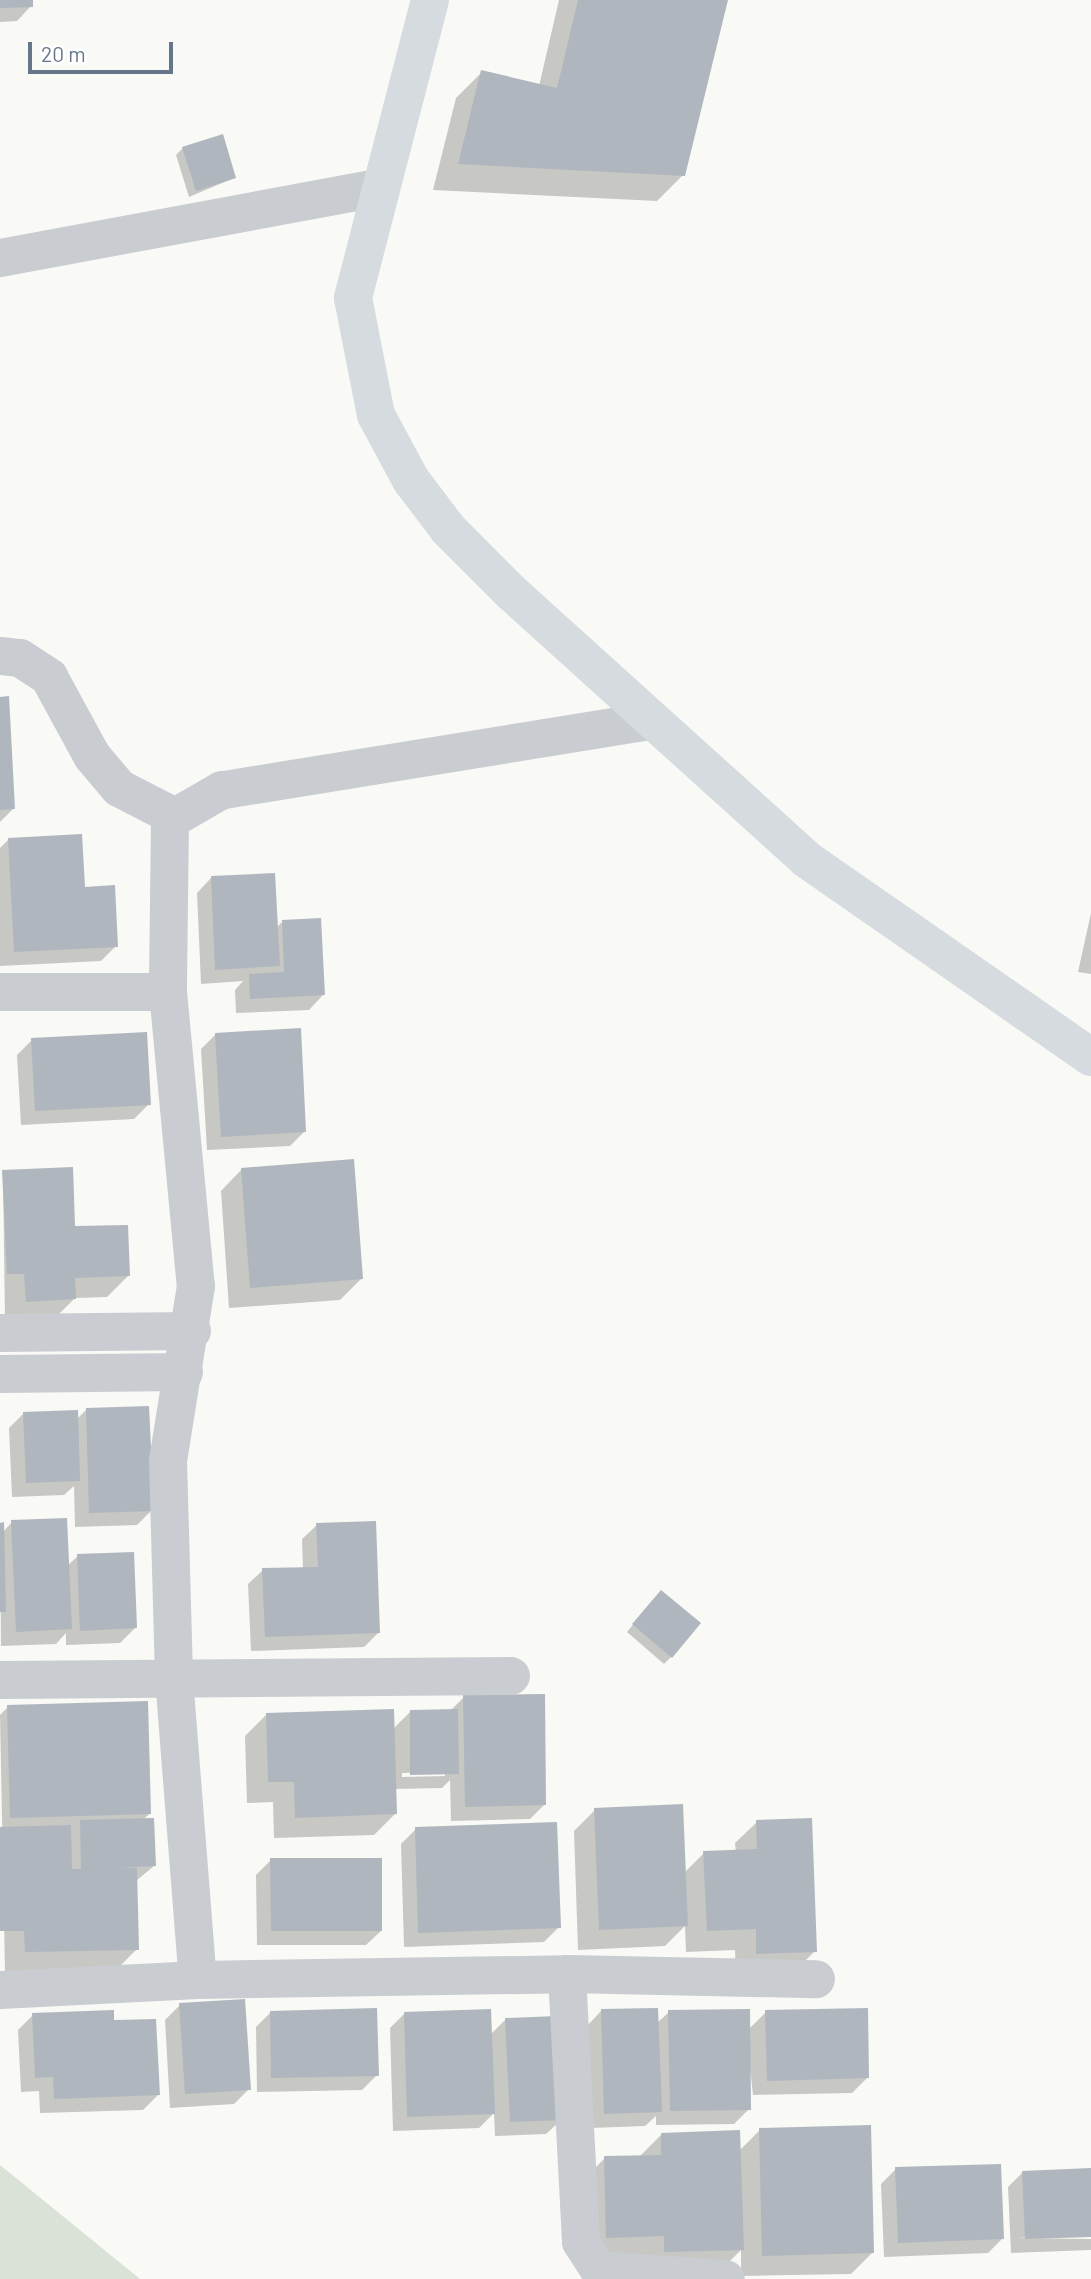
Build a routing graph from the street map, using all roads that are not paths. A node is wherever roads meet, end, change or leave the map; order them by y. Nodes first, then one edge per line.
1 (430, 0) edge
2 (378, 188) junction
3 (0, 258) edge
4 (0, 656) edge
5 (650, 721) junction
6 (175, 817) junction
7 (0, 992) edge
8 (168, 992) junction
9 (1091, 1057) edge
10 (192, 1331) junction
11 (0, 1333) edge
12 (184, 1372) junction
13 (0, 1374) edge
14 (511, 1676) dead end
15 (174, 1678) junction
16 (0, 1680) edge
17 (567, 1974) junction
18 (816, 1979) dead end
19 (198, 1980) junction
20 (0, 1990) edge
21 (726, 2279) edge

1 - 2 main road
2 - 3 street
2 - 5 main road
4 - 6 street
5 - 6 street
5 - 9 main road
6 - 8 street
7 - 8 street
8 - 10 street
10 - 11 street
10 - 12 street
12 - 13 street
12 - 15 street
14 - 15 street
15 - 16 street
15 - 19 street
17 - 18 street
17 - 19 street
17 - 21 street
19 - 20 street

